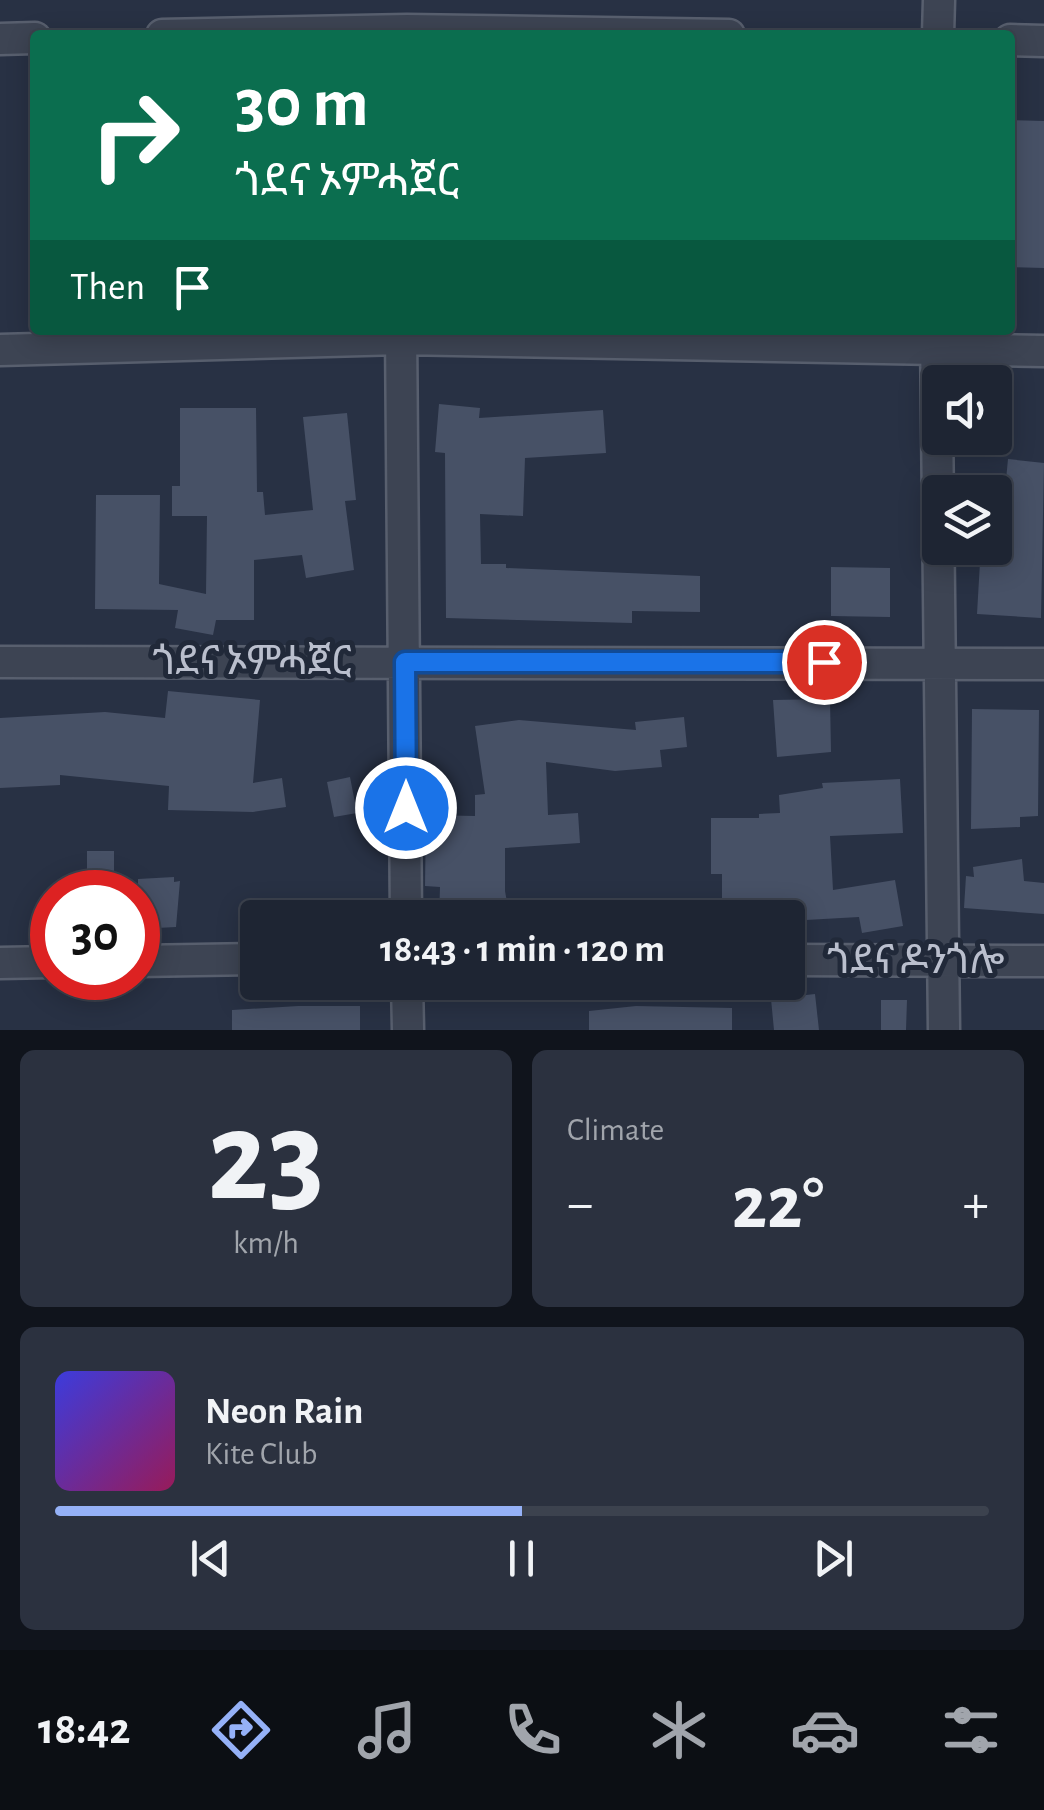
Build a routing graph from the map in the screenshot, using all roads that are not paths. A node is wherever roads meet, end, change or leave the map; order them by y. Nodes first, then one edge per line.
1 (939, 0) edge
2 (407, 22) edge
3 (256, 30) edge
4 (605, 30) edge
5 (938, 30) edge
6 (0, 38) edge
7 (30, 38) edge
8 (1015, 40) edge
9 (1044, 41) edge
10 (375, 335) edge
11 (400, 335) edge
12 (489, 335) edge
13 (936, 340) edge
14 (0, 350) edge
15 (1044, 351) edge
16 (0, 662) edge
17 (405, 662) junction
18 (938, 662) junction
19 (1044, 664) edge
20 (406, 900) edge
21 (240, 959) edge
22 (160, 960) edge
23 (805, 960) edge
24 (0, 962) edge
25 (30, 962) edge
26 (944, 962) junction
27 (1044, 962) edge
28 (407, 1000) edge
29 (408, 1030) edge
30 (944, 1030) edge

1 - 5 street
2 - 3 street
2 - 4 street
6 - 7 street
8 - 9 street
10 - 14 street
11 - 17 street
12 - 13 street
13 - 15 street
13 - 18 street
16 - 17 street, ጎደና ኦምሓጀር
17 - 18 street, ጎደና ኦምሓጀር
17 - 20 street
18 - 19 street, ጎደና ኦምሓጀር
18 - 26 street
21 - 22 street
23 - 26 street, ጎደና ዶንጎሎ
24 - 25 street
26 - 27 street, ጎደና ዶንጎሎ
26 - 30 street
28 - 29 street

